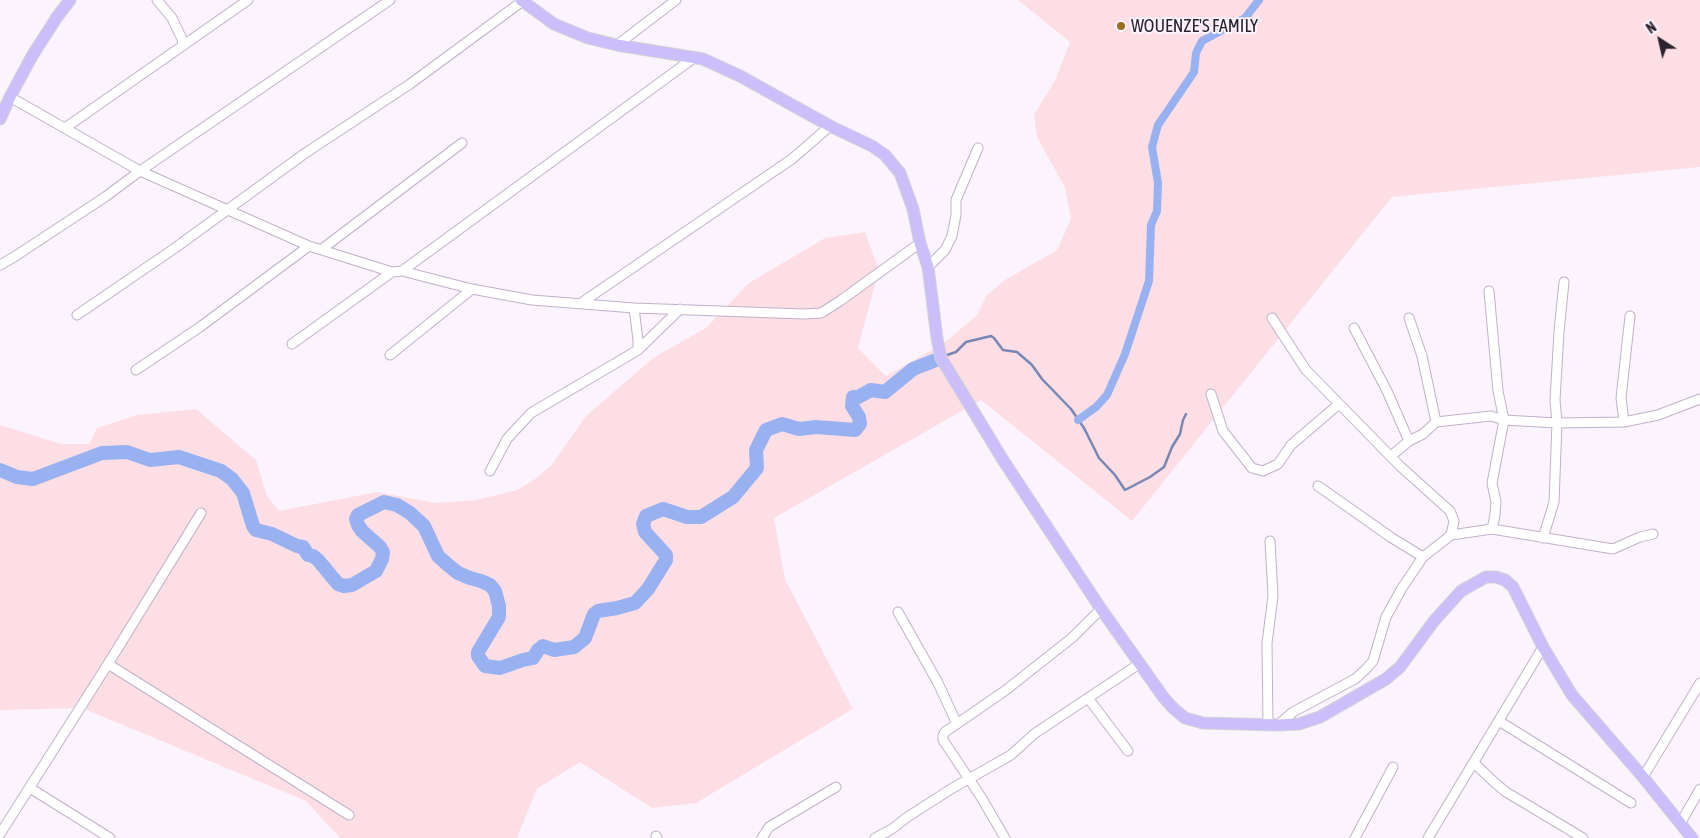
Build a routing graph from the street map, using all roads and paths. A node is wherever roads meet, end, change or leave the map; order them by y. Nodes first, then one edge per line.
1 (70, 0) edge
2 (157, 0) edge
3 (248, 0) edge
4 (390, 0) edge
5 (523, 0) edge
6 (676, 0) edge
7 (617, 45) junction
8 (182, 46) junction
9 (695, 57) junction
10 (10, 97) junction
11 (0, 119) edge
12 (830, 126) junction
13 (65, 128) junction
14 (462, 143) dead end
15 (978, 148) dead end
16 (140, 170) junction
17 (227, 210) junction
18 (920, 244) junction
19 (309, 246) junction
20 (322, 249) junction
21 (0, 264) edge
22 (928, 267) junction
23 (402, 271) junction
24 (392, 272) junction
25 (1564, 282) dead end
26 (472, 289) junction
27 (1488, 291) dead end
28 (581, 303) junction
29 (634, 308) junction
30 (680, 309) junction
31 (77, 315) dead end
32 (1630, 316) dead end
33 (1272, 318) dead end
34 (1408, 318) dead end
35 (1354, 328) dead end
36 (292, 344) dead end
37 (638, 350) junction
38 (390, 355) dead end
39 (136, 370) dead end
40 (1210, 394) dead end
41 (1700, 398) edge
42 (1339, 404) junction
43 (1504, 420) junction
44 (1436, 422) junction
45 (1624, 422) junction
46 (1557, 423) junction
47 (1409, 441) junction
48 (1391, 456) junction
49 (490, 471) dead end
50 (1318, 486) dead end
51 (200, 513) dead end
52 (1492, 529) junction
53 (1653, 534) dead end
54 (1451, 535) junction
55 (1543, 538) junction
56 (1270, 541) dead end
57 (1423, 557) junction
58 (1101, 609) junction
59 (898, 612) dead end
60 (1543, 647) junction
61 (108, 664) junction
62 (1139, 664) junction
63 (1700, 683) edge
64 (1088, 698) junction
65 (1499, 721) junction
66 (957, 724) junction
67 (1273, 725) junction
68 (1128, 751) dead end
69 (1474, 763) junction
70 (1393, 767) dead end
71 (1643, 777) junction
72 (969, 780) junction
73 (836, 787) dead end
74 (30, 788) junction
75 (1700, 790) edge
76 (1630, 803) dead end
77 (349, 816) dead end
78 (1680, 824) junction
79 (0, 834) edge
80 (110, 838) edge
81 (762, 838) edge
82 (875, 838) edge
83 (1005, 838) edge
84 (1355, 838) edge
85 (1428, 838) edge
86 (1583, 838) edge
87 (1692, 838) edge

1 - 10 main road
2 - 8 street
3 - 8 street
4 - 16 street
5 - 7 main road
5 - 17 street
6 - 7 street
7 - 9 main road
8 - 13 street
9 - 12 main road
9 - 23 street
10 - 11 main road
10 - 13 street
12 - 18 main road
12 - 28 street
13 - 16 street
14 - 20 street
15 - 22 street
16 - 17 street
16 - 21 street
17 - 19 street
17 - 31 street
18 - 22 main road
18 - 30 street
19 - 20 street
19 - 39 street
20 - 24 street
22 - 58 main road
23 - 24 street
23 - 26 street
24 - 36 street
25 - 46 street
26 - 28 street
26 - 38 street
27 - 43 street
28 - 29 street
29 - 30 street
29 - 37 street
30 - 37 street
32 - 45 street
33 - 42 street
34 - 44 street
35 - 47 street
37 - 49 street
40 - 42 street
41 - 45 street
42 - 48 street
43 - 44 street
43 - 46 street
43 - 52 street
44 - 47 street
45 - 46 street
46 - 55 street
47 - 48 street
48 - 54 street
50 - 57 street
51 - 61 street
52 - 54 street
52 - 55 street
53 - 55 street
54 - 57 street
56 - 67 street
57 - 67 street
58 - 62 main road
58 - 66 street
59 - 66 street
60 - 65 street
60 - 67 main road
60 - 71 main road
61 - 74 street
61 - 77 street
62 - 64 street
62 - 67 main road
63 - 71 street
64 - 68 street
64 - 72 street
65 - 69 street
65 - 76 street
66 - 72 street
69 - 85 street
69 - 86 street
70 - 84 street
71 - 78 main road
72 - 82 street
72 - 83 street
73 - 81 street
74 - 79 street
74 - 80 street
75 - 78 street
78 - 87 main road

